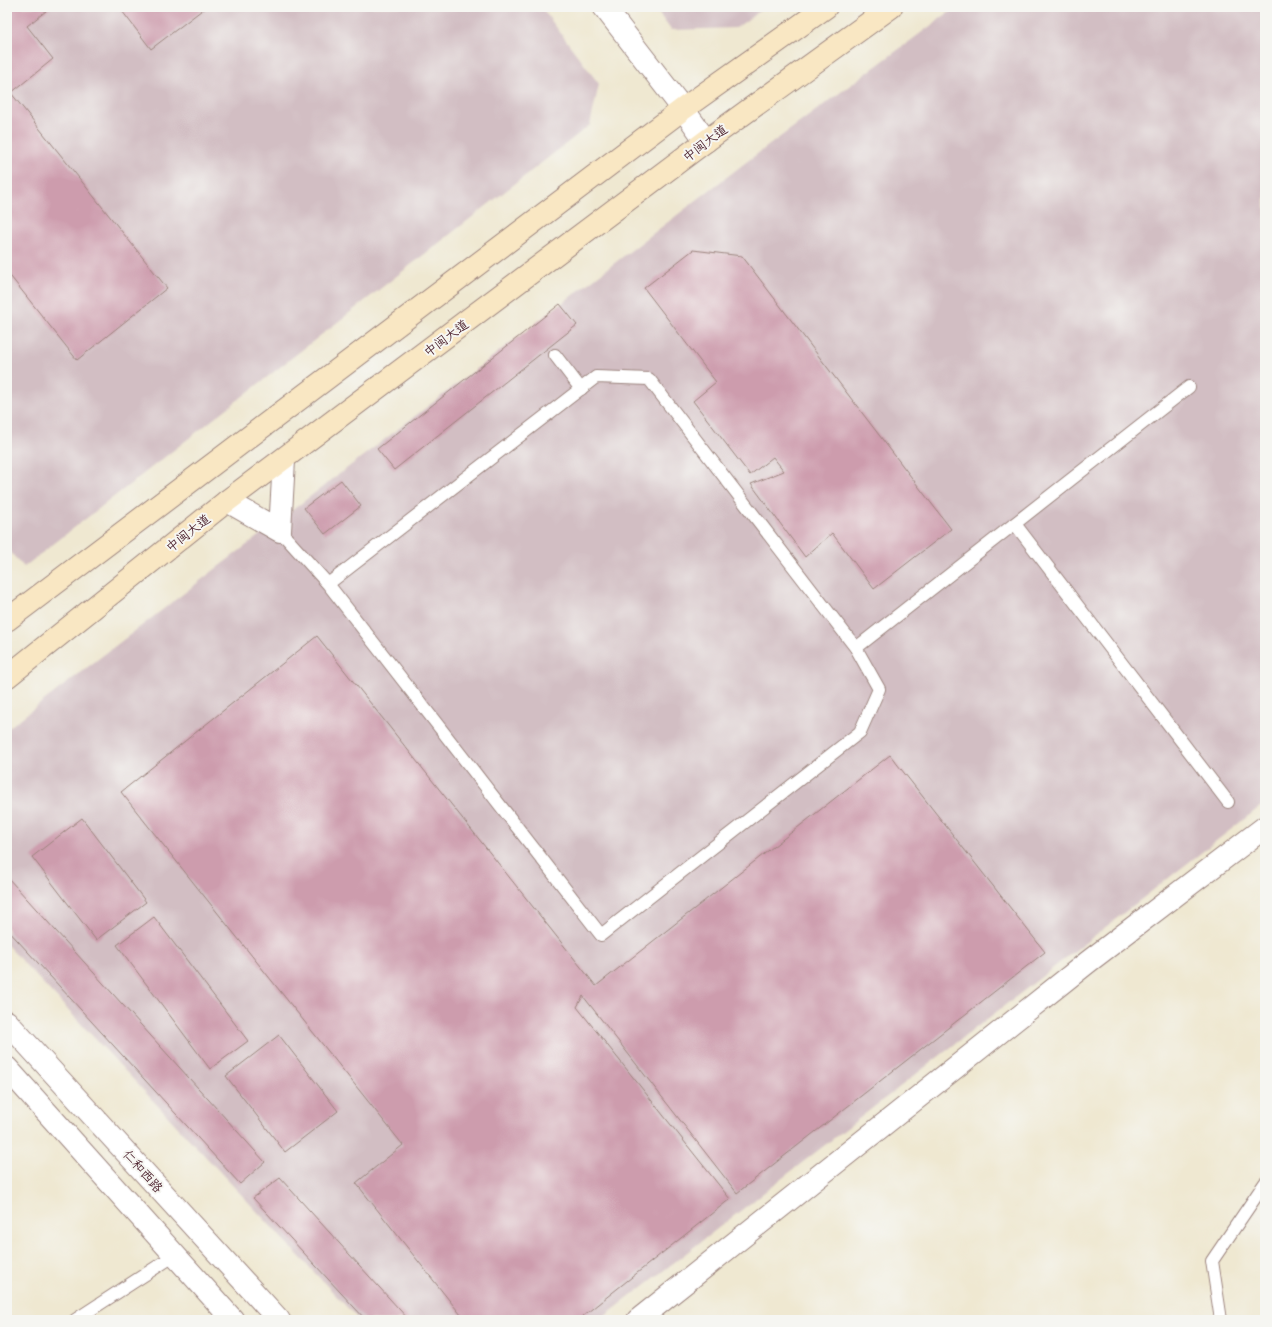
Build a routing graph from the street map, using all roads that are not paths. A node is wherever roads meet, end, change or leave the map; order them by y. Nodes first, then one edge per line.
1 (604, 7) edge
2 (826, 7) edge
3 (891, 7) edge
4 (683, 109) junction
5 (706, 141) junction
6 (555, 355) dead end
7 (1189, 387) dead end
8 (581, 389) junction
9 (284, 460) junction
10 (227, 502) junction
11 (1015, 524) junction
12 (280, 531) junction
13 (328, 584) junction
14 (7, 620) edge
15 (856, 648) junction
16 (7, 676) edge
17 (1228, 802) dead end
18 (1265, 827) edge
19 (7, 1022) edge
20 (7, 1068) edge
21 (1265, 1183) edge
22 (175, 1255) junction
23 (75, 1320) edge
24 (233, 1320) edge
25 (279, 1320) edge
26 (638, 1320) edge
27 (1221, 1320) edge

1 - 4 street
2 - 4 main road
3 - 5 main road, 中闽大道
4 - 5 street
4 - 14 main road
5 - 9 main road, 中闽大道
6 - 8 lane
7 - 11 lane
8 - 13 lane
8 - 15 lane
9 - 10 main road, 中闽大道
9 - 12 street
10 - 12 street
10 - 16 main road, 中闽大道
11 - 15 lane
11 - 17 lane
12 - 13 lane
13 - 15 lane
18 - 26 street
19 - 25 street, 仁和西路
20 - 22 street
21 - 27 lane
22 - 23 lane
22 - 24 street

